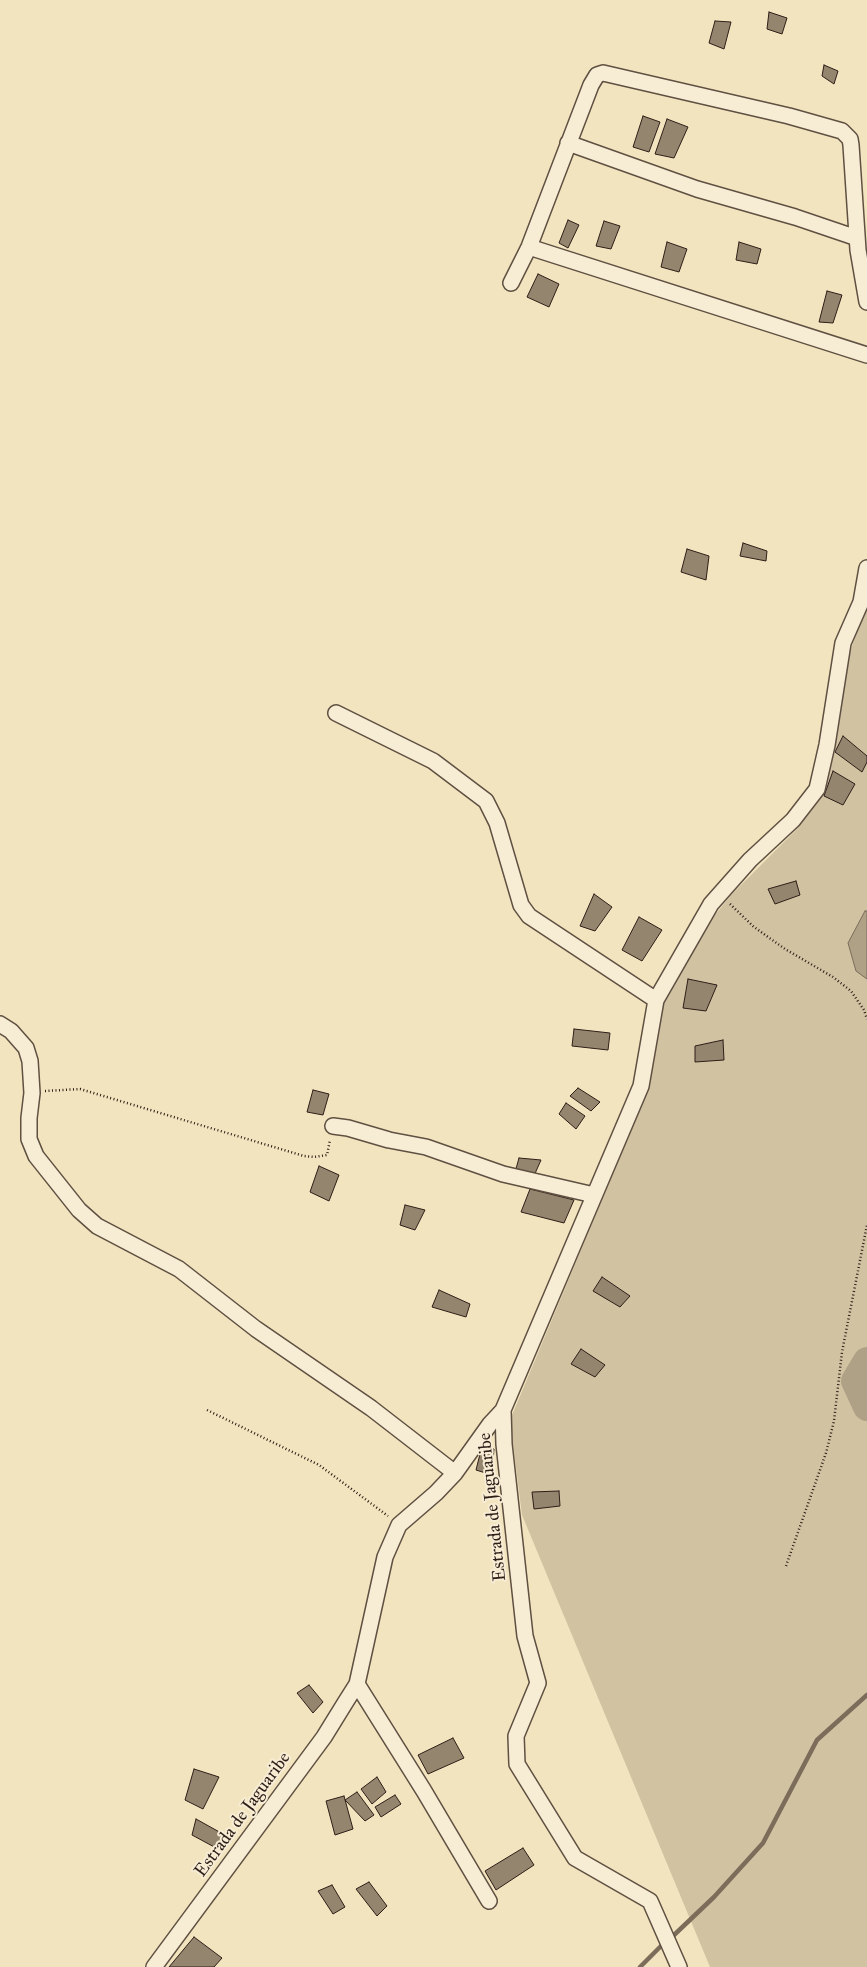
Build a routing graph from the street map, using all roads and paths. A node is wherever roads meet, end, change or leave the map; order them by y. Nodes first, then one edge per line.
1 (568, 143) junction
2 (857, 238) junction
3 (529, 247) junction
4 (511, 283) dead end
5 (867, 302) edge
6 (867, 355) edge
7 (867, 568) edge
8 (336, 713) dead end
9 (720, 894) junction
10 (656, 1000) junction
11 (867, 1019) edge
12 (0, 1024) edge
13 (32, 1093) junction
14 (333, 1126) joint
15 (594, 1195) junction
16 (867, 1225) edge
17 (207, 1410) dead end
18 (503, 1410) junction
19 (455, 1473) junction
20 (399, 1525) junction
21 (786, 1566) dead end
22 (357, 1684) junction
23 (489, 1901) dead end
24 (154, 1967) edge
25 (679, 1967) edge

1 - 2 street
1 - 2 street
1 - 3 street
2 - 5 street
3 - 4 street
3 - 6 street
7 - 9 street, Estrada de Jaguaribe
8 - 10 street
9 - 10 street, Estrada de Jaguaribe
9 - 11 path
10 - 15 street, Estrada de Jaguaribe
12 - 13 street
13 - 14 path
13 - 19 street
14 - 15 street
15 - 18 street, Estrada de Jaguaribe
16 - 21 path
17 - 20 path
18 - 19 street, Estrada de Jaguaribe
18 - 25 street, Estrada de Jaguaribe
19 - 20 street, Estrada de Jaguaribe
20 - 22 street, Estrada de Jaguaribe
22 - 23 street
22 - 24 street, Estrada de Jaguaribe

